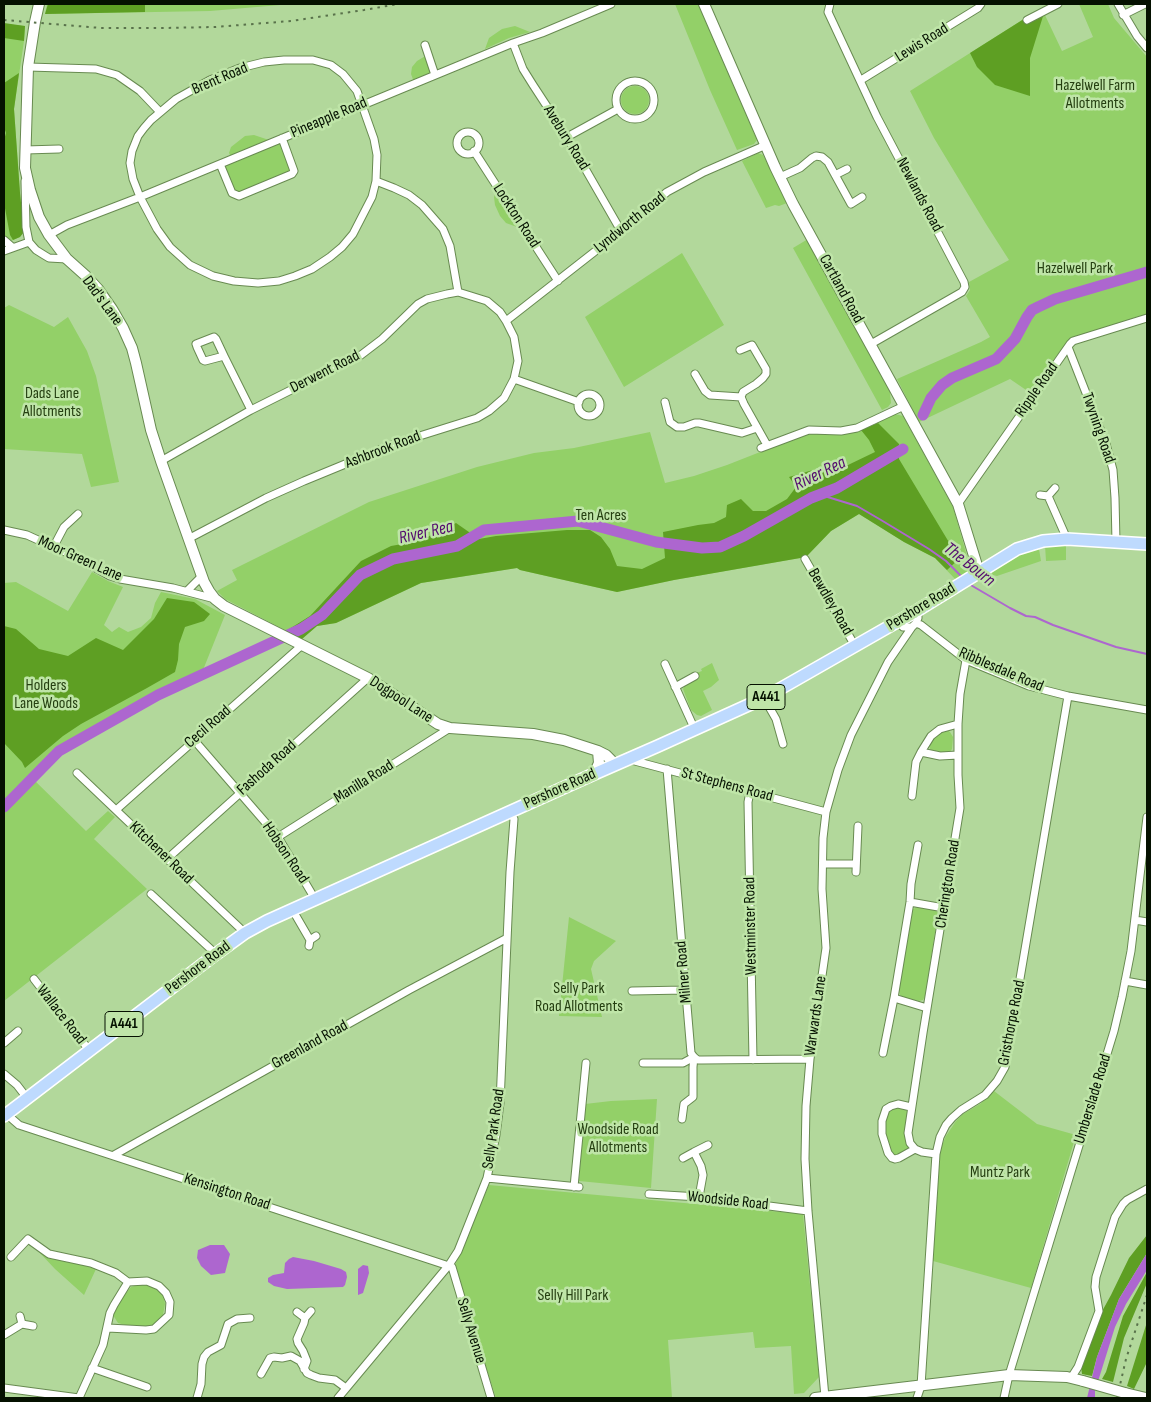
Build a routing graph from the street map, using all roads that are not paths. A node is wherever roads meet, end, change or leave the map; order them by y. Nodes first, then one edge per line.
1 (39, 4) edge
2 (611, 4) edge
3 (704, 4) edge
4 (830, 4) edge
5 (981, 4) edge
6 (1058, 4) edge
7 (1118, 4) edge
8 (1145, 4) edge
9 (1123, 15) junction
10 (1027, 20) dead end
11 (513, 43) junction
12 (425, 45) dead end
13 (1147, 48) edge
14 (28, 67) junction
15 (435, 75) junction
16 (861, 80) junction
17 (362, 105) junction
18 (618, 109) junction
19 (160, 112) junction
20 (567, 137) junction
21 (282, 138) junction
22 (766, 145) junction
23 (59, 149) dead end
24 (25, 150) junction
25 (474, 152) dead end
26 (220, 164) junction
27 (26, 168) junction
28 (847, 169) dead end
29 (835, 175) junction
30 (780, 177) junction
31 (376, 181) junction
32 (140, 197) junction
33 (862, 197) dead end
34 (621, 231) junction
35 (49, 235) junction
36 (4, 240) edge
37 (29, 242) junction
38 (12, 247) junction
39 (4, 251) edge
40 (67, 259) junction
41 (558, 281) junction
42 (458, 292) junction
43 (1147, 318) edge
44 (506, 321) junction
45 (871, 344) junction
46 (1068, 347) junction
47 (740, 350) dead end
48 (224, 356) dead end
49 (695, 374) dead end
50 (514, 380) junction
51 (741, 397) junction
52 (579, 402) dead end
53 (665, 402) dead end
54 (904, 406) junction
55 (251, 410) junction
56 (757, 428) junction
57 (161, 461) junction
58 (1055, 488) dead end
59 (1040, 495) dead end
60 (1048, 496) junction
61 (958, 504) junction
62 (78, 514) dead end
63 (4, 530) edge
64 (188, 539) junction
65 (1067, 539) junction
66 (1116, 542) junction
67 (1147, 544) edge
68 (54, 546) junction
69 (805, 559) dead end
70 (979, 572) junction
71 (202, 576) junction
72 (186, 591) junction
73 (215, 599) junction
74 (917, 621) junction
75 (901, 624) junction
76 (278, 634) joint
77 (298, 644) junction
78 (856, 646) junction
79 (896, 649) junction
80 (966, 660) junction
81 (665, 664) dead end
82 (695, 676) dead end
83 (368, 678) junction
84 (675, 687) junction
85 (1068, 696) junction
86 (764, 698) junction
87 (1147, 710) edge
88 (786, 723) dead end
89 (958, 724) junction
90 (450, 728) junction
91 (778, 728) junction
92 (695, 730) junction
93 (194, 740) junction
94 (783, 744) dead end
95 (598, 751) junction
96 (921, 752) junction
97 (958, 755) junction
98 (628, 759) junction
99 (613, 765) junction
100 (667, 769) junction
101 (76, 773) dead end
102 (594, 774) junction
103 (750, 792) junction
104 (239, 793) junction
105 (912, 796) dead end
106 (116, 810) junction
107 (510, 812) junction
108 (826, 812) junction
109 (1147, 817) edge
110 (858, 826) dead end
111 (278, 837) junction
112 (918, 845) dead end
113 (167, 859) junction
114 (823, 864) junction
115 (855, 864) junction
116 (856, 872) dead end
117 (151, 894) dead end
118 (314, 899) junction
119 (910, 902) junction
120 (944, 908) junction
121 (292, 909) junction
122 (1135, 920) junction
123 (1147, 922) edge
124 (245, 933) junction
125 (507, 938) junction
126 (312, 941) dead end
127 (216, 954) junction
128 (34, 979) dead end
129 (1125, 981) junction
130 (1147, 985) edge
131 (685, 990) junction
132 (632, 991) dead end
133 (894, 998) junction
134 (927, 1008) junction
135 (18, 1031) dead end
136 (4, 1042) edge
137 (89, 1050) junction
138 (883, 1053) dead end
139 (694, 1057) junction
140 (810, 1059) junction
141 (754, 1060) junction
142 (586, 1063) dead end
143 (643, 1063) dead end
144 (4, 1074) edge
145 (27, 1098) junction
146 (911, 1107) junction
147 (6, 1115) edge
148 (682, 1119) dead end
149 (708, 1145) dead end
150 (915, 1149) junction
151 (694, 1152) junction
152 (936, 1154) junction
153 (114, 1156) junction
154 (683, 1158) dead end
155 (487, 1178) junction
156 (1147, 1189) edge
157 (649, 1194) dead end
158 (699, 1197) junction
159 (808, 1211) junction
160 (11, 1257) dead end
161 (449, 1265) junction
162 (128, 1282) junction
163 (311, 1311) dead end
164 (297, 1312) dead end
165 (250, 1318) dead end
166 (305, 1318) junction
167 (33, 1326) dead end
168 (108, 1328) junction
169 (4, 1335) edge
170 (92, 1368) junction
171 (304, 1369) junction
172 (261, 1374) dead end
173 (1009, 1375) junction
174 (1071, 1378) junction
175 (921, 1386) junction
176 (147, 1387) dead end
177 (4, 1388) edge
178 (346, 1388) junction
179 (839, 1397) edge
180 (79, 1398) edge
181 (197, 1398) edge
182 (338, 1398) edge
183 (491, 1398) edge
184 (820, 1398) edge
185 (917, 1398) edge
186 (1004, 1398) edge
187 (1143, 1398) edge

1 - 14 street, Dad's Lane
2 - 11 street, Pineapple Road
3 - 22 street, Cartland Road
4 - 16 street, Newlands Road
5 - 16 street, Lewis Road
6 - 10 street
7 - 9 street
8 - 9 street
9 - 13 street
11 - 15 street, Pineapple Road
11 - 20 street, Avebury Road
12 - 15 street
14 - 19 street
14 - 24 street, Dad's Lane
15 - 17 street, Pineapple Road
16 - 45 street, Newlands Road
17 - 19 street, Brent Road
17 - 21 street, Pineapple Road
17 - 31 street, Brent Road
18 - 18 street
18 - 20 street
19 - 32 street, Brent Road
20 - 34 street, Avebury Road
21 - 26 street, Pineapple Road
21 - 26 street
22 - 30 street, Cartland Road
22 - 34 street, Lyndworth Road
23 - 24 street
24 - 27 street, Dad's Lane
25 - 41 street, Lockton Road
26 - 32 street, Pineapple Road
27 - 35 street, Dad's Lane
27 - 37 street
28 - 29 street
29 - 30 street
29 - 33 street
30 - 45 street, Cartland Road
31 - 32 street, Brent Road
31 - 42 street
32 - 35 street, Pineapple Road
34 - 41 street, Lyndworth Road
35 - 40 street, Dad's Lane
36 - 38 street
37 - 38 street
37 - 40 street
38 - 39 street
40 - 57 street, Dad's Lane
41 - 44 street, Lyndworth Road
42 - 44 street, Derwent Road
42 - 55 street, Derwent Road
43 - 46 street, Ripple Road
44 - 50 street, Ashbrook Road
45 - 54 street, Cartland Road
46 - 61 street, Ripple Road
46 - 66 street, Twyning Road
47 - 51 street
48 - 55 street
49 - 51 street
50 - 52 street
50 - 64 street, Ashbrook Road
51 - 56 street
53 - 56 street
54 - 56 street
54 - 61 street, Cartland Road
55 - 57 street, Derwent Road
57 - 64 street, Dad's Lane
58 - 60 street
59 - 60 street
60 - 65 street
61 - 70 street, Cartland Road
62 - 68 street
63 - 68 street, Moor Green Lane
64 - 71 street, Dad's Lane
65 - 66 main road, Pershore Road / A441
65 - 70 main road, Pershore Road / A441
66 - 67 main road, Pershore Road / A441
68 - 72 street, Moor Green Lane
69 - 78 street, Bewdley Road
70 - 74 main road, Pershore Road / A441
71 - 72 street
71 - 73 street, Dad's Lane
72 - 73 street, Moor Green Lane
73 - 76 street, Moor Green Lane
74 - 75 main road, Pershore Road / A441
74 - 75 street
74 - 79 street, Warwards Lane
74 - 80 street, Ribblesdale Road
75 - 78 main road, Pershore Road / A441
75 - 79 street, Warwards Lane
76 - 77 street, Dogpool Lane
77 - 83 street, Dogpool Lane
77 - 93 street, Cecil Road
78 - 86 main road, Pershore Road / A441
79 - 108 street, Warwards Lane
80 - 85 street, Ribblesdale Road
80 - 89 street, Cherington Road
81 - 84 street
82 - 84 street
83 - 90 street, Dogpool Lane
83 - 104 street, Fashoda Road
84 - 92 street
85 - 87 street, Ribblesdale Road
85 - 152 street, Gristhorpe Road
86 - 91 street
86 - 92 main road, Pershore Road / A441
88 - 91 street
89 - 96 street
89 - 97 street, Cherington Road
90 - 95 street, Dogpool Lane
90 - 111 street, Manilla Road
91 - 94 street
92 - 98 main road, Pershore Road / A441
93 - 104 street, Hobson Road
93 - 106 street, Cecil Road
95 - 99 street, Dogpool Lane
95 - 102 street
96 - 97 street
96 - 105 street
97 - 120 street, Cherington Road
98 - 99 main road, Pershore Road / A441
98 - 100 street, St Stephens Road
99 - 102 main road, Pershore Road / A441
100 - 103 street, St Stephens Road
100 - 131 street, Milner Road
101 - 106 street, Kitchener Road
102 - 107 main road, Pershore Road / A441
103 - 108 street, St Stephens Road
103 - 141 street, Westminster Road
104 - 111 street, Hobson Road
104 - 113 street, Fashoda Road
106 - 113 street, Kitchener Road
107 - 118 main road, Pershore Road / A441
107 - 125 street, Selly Park Road
108 - 114 street, Warwards Lane
109 - 122 street, Umberslade Road
110 - 115 street
111 - 118 street, Hobson Road
112 - 119 street
113 - 124 street, Kitchener Road
114 - 115 street
114 - 140 street, Warwards Lane
115 - 116 street
117 - 127 street
118 - 121 main road, Pershore Road / A441
119 - 120 street
119 - 133 street
120 - 134 street, Cherington Road
121 - 124 main road, Pershore Road / A441
121 - 126 street
122 - 123 street
122 - 129 street, Umberslade Road
124 - 127 main road, Pershore Road / A441
125 - 153 street, Greenland Road
125 - 155 street, Selly Park Road
127 - 137 main road, Pershore Road / A441
128 - 137 street, Wallace Road
129 - 130 street
129 - 173 street, Umberslade Road
131 - 132 street
131 - 139 street, Milner Road
133 - 134 street
133 - 138 street
134 - 146 street, Cherington Road
135 - 136 street
137 - 145 main road, Pershore Road / A441
139 - 141 street
139 - 143 street
139 - 148 street, Milner Road
140 - 141 street
140 - 159 street, Warwards Lane
142 - 155 street
144 - 145 street
145 - 147 main road, Pershore Road / A441
146 - 150 street, Cherington Road
146 - 150 street
147 - 153 street, Kensington Road
149 - 151 street
150 - 152 street
151 - 154 street
151 - 158 street
152 - 175 street, Gristhorpe Road
153 - 161 street, Kensington Road
155 - 161 street, Selly Park Road
156 - 174 street
157 - 158 street, Woodside Road
158 - 159 street, Woodside Road
159 - 184 street, Warwards Lane
160 - 162 street
161 - 178 street, Selly Park Road
161 - 183 street, Selly Avenue
162 - 168 street
162 - 168 street
163 - 166 street
164 - 166 street
165 - 181 street
166 - 171 street
167 - 169 street
168 - 170 street
170 - 176 street
170 - 180 street
171 - 172 street
171 - 178 street
173 - 174 street
173 - 175 street
173 - 186 street, Umberslade Road
174 - 187 street, bridge
175 - 179 street
175 - 185 street, Gristhorpe Road
177 - 180 street
178 - 182 street, Selly Park Road
179 - 184 street

